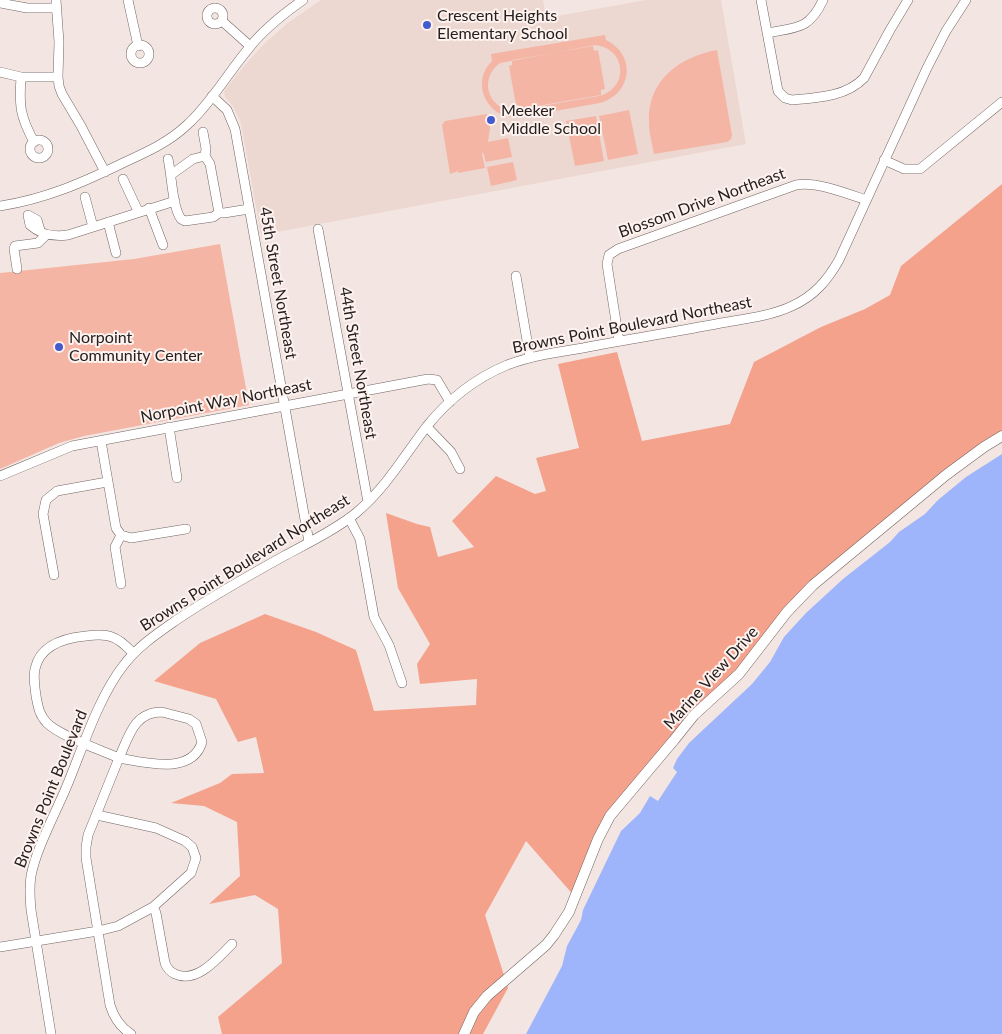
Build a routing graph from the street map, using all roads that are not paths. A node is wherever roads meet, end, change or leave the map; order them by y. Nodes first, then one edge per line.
1 (128, 0) edge
2 (303, 0) edge
3 (761, 0) edge
4 (824, 0) edge
5 (908, 0) edge
6 (966, 0) edge
7 (0, 3) edge
8 (56, 4) edge
9 (222, 21) dead end
10 (768, 33) junction
11 (138, 46) dead end
12 (250, 46) junction
13 (0, 72) edge
14 (21, 77) junction
15 (58, 77) junction
16 (212, 96) junction
17 (1002, 102) edge
18 (203, 132) dead end
19 (34, 142) dead end
20 (206, 156) junction
21 (168, 159) dead end
22 (884, 160) junction
23 (105, 172) junction
24 (172, 174) junction
25 (123, 179) dead end
26 (85, 197) dead end
27 (866, 200) junction
28 (175, 201) junction
29 (26, 202) junction
30 (0, 206) edge
31 (149, 208) junction
32 (249, 209) junction
33 (138, 212) junction
34 (218, 212) junction
35 (108, 222) junction
36 (93, 227) junction
37 (318, 229) dead end
38 (43, 233) junction
39 (163, 245) dead end
40 (116, 253) dead end
41 (17, 269) dead end
42 (516, 276) dead end
43 (620, 341) junction
44 (530, 358) junction
45 (348, 394) junction
46 (450, 402) junction
47 (284, 406) junction
48 (169, 427) junction
49 (427, 427) junction
50 (1002, 436) edge
51 (101, 441) junction
52 (460, 469) dead end
53 (0, 476) edge
54 (178, 478) dead end
55 (107, 482) junction
56 (368, 502) junction
57 (349, 518) junction
58 (186, 529) dead end
59 (121, 535) junction
60 (309, 542) junction
61 (54, 575) dead end
62 (121, 584) dead end
63 (133, 653) junction
64 (402, 683) dead end
65 (85, 743) junction
66 (120, 758) junction
67 (98, 815) junction
68 (153, 907) junction
69 (98, 931) junction
70 (36, 941) junction
71 (232, 944) dead end
72 (0, 947) edge
73 (51, 1034) edge
74 (131, 1034) edge
75 (464, 1034) edge

1 - 11 street
2 - 12 street
3 - 10 street
4 - 10 street
5 - 10 street
6 - 22 street, Browns Point Boulevard Northeast
7 - 8 street
8 - 15 street
9 - 12 street
12 - 16 street
13 - 14 street
14 - 15 street
14 - 19 street
15 - 23 street
16 - 23 street
16 - 32 street, 45th Street Northeast
17 - 22 street
18 - 20 street
20 - 24 street
20 - 34 street
21 - 24 street
22 - 27 street, Browns Point Boulevard Northeast
23 - 29 street
24 - 28 street
25 - 33 street
26 - 36 street
27 - 43 street, Browns Point Boulevard Northeast
27 - 43 street, Blossom Drive Northeast
28 - 31 street
28 - 34 street
29 - 30 street
29 - 38 street
31 - 33 street
31 - 39 street
32 - 34 street
32 - 47 street, 45th Street Northeast
33 - 35 street
35 - 36 street
35 - 40 street
36 - 38 street
37 - 45 street, 44th Street Northeast
38 - 41 street
42 - 44 street
43 - 44 street, Browns Point Boulevard Northeast
44 - 46 street, Browns Point Boulevard Northeast
45 - 46 street, Norpoint Way Northeast
45 - 47 street, Norpoint Way Northeast
45 - 56 street, 44th Street Northeast
46 - 49 street, Browns Point Boulevard Northeast
47 - 48 street, Norpoint Way Northeast
47 - 60 street, 45th Street Northeast
48 - 51 street, Norpoint Way Northeast
48 - 54 street
49 - 52 street
49 - 56 street, Browns Point Boulevard Northeast
50 - 75 main road, Marine View Drive
51 - 53 street, Norpoint Way Northeast
51 - 55 street
55 - 59 street
55 - 61 street
56 - 57 street, Browns Point Boulevard Northeast
57 - 60 street, Browns Point Boulevard Northeast
57 - 64 street
58 - 59 street
59 - 62 street
60 - 63 street, Browns Point Boulevard Northeast
63 - 65 street, Browns Point Boulevard
63 - 65 street
65 - 66 street
65 - 70 street, Browns Point Boulevard
66 - 66 street
66 - 67 street
67 - 68 street
67 - 69 street
68 - 69 street
68 - 71 street
69 - 70 street
69 - 74 street
70 - 72 street
70 - 73 street, Browns Point Boulevard

